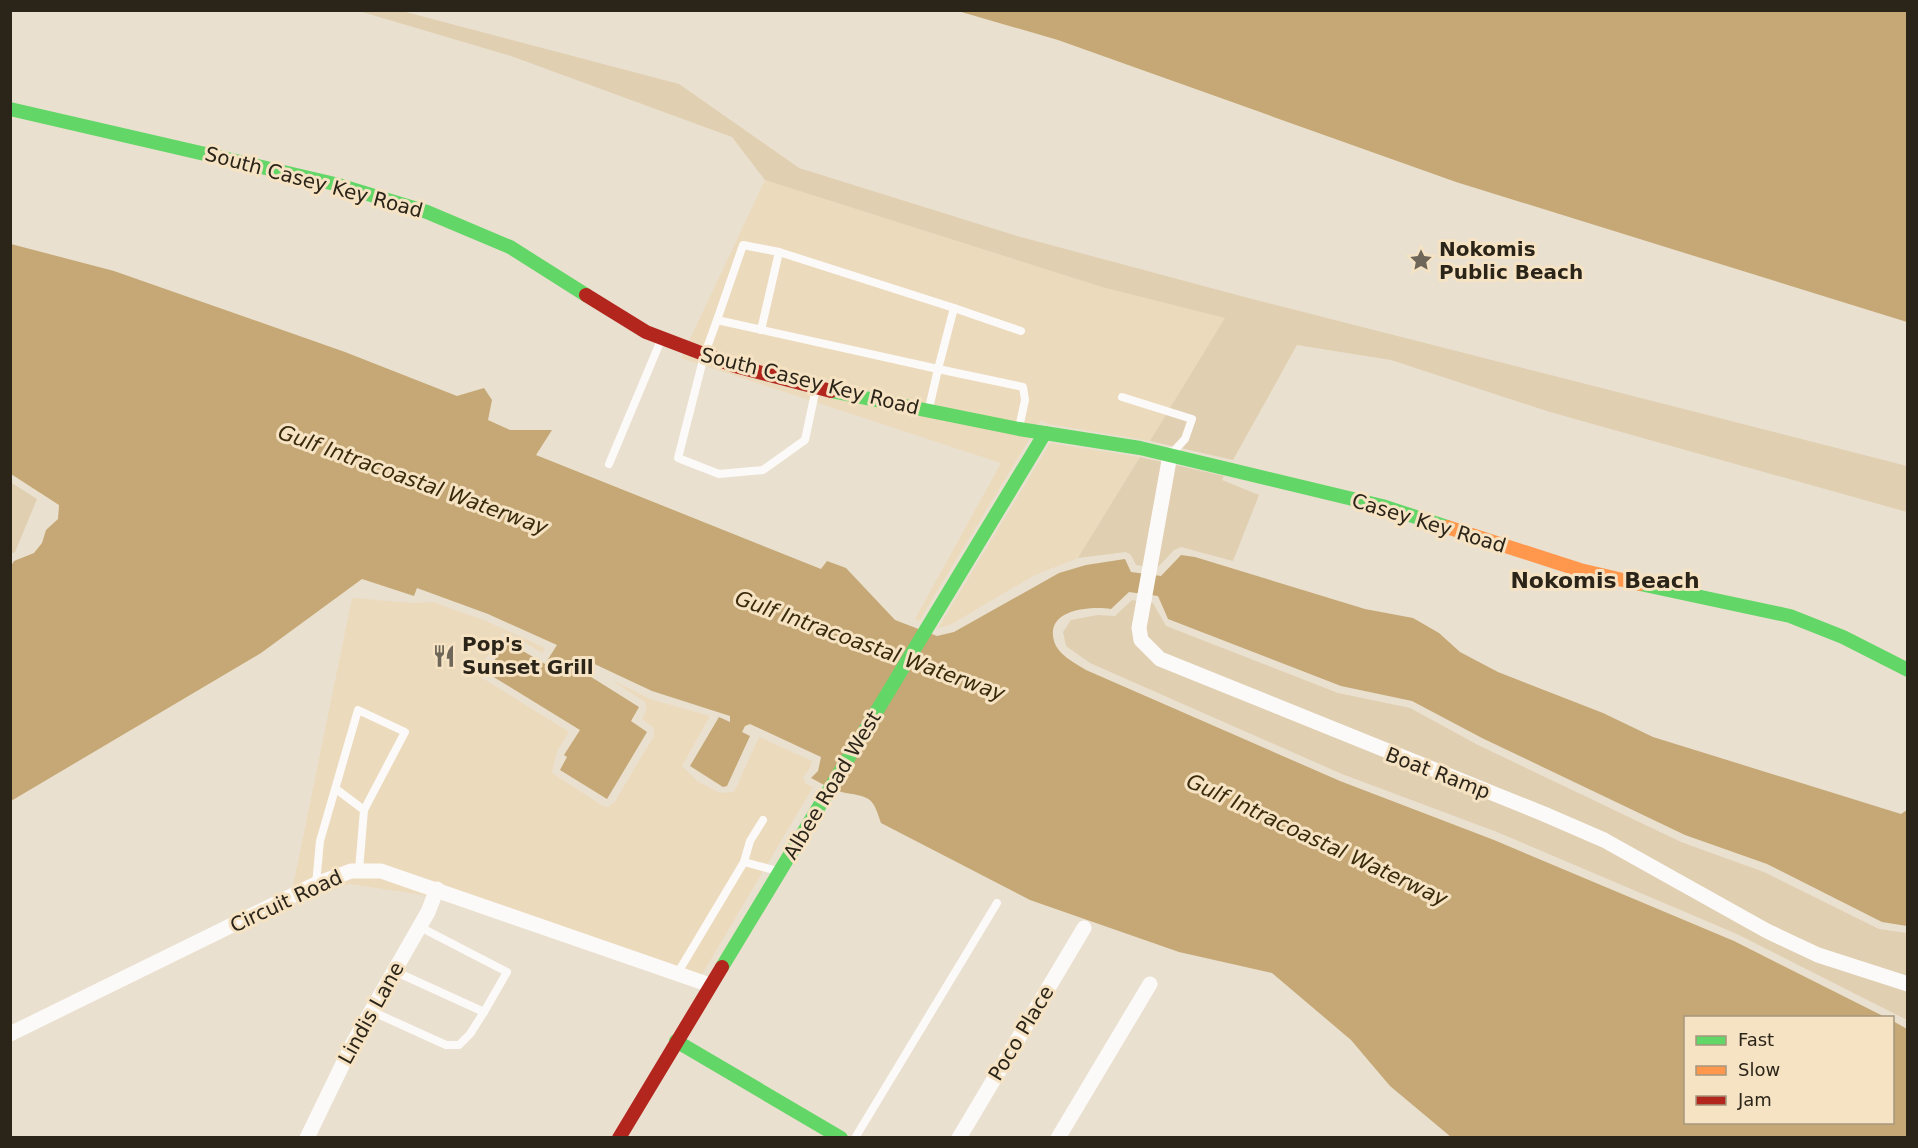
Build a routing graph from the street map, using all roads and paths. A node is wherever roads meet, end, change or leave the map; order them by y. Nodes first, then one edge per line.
1 (10, 109) edge
2 (779, 252) junction
3 (954, 308) junction
4 (717, 320) junction
5 (761, 330) junction
6 (1021, 331) dead end
7 (662, 339) junction
8 (704, 356) junction
9 (938, 369) junction
10 (816, 387) junction
11 (1122, 397) dead end
12 (928, 411) junction
13 (1018, 429) junction
14 (1045, 432) junction
15 (1170, 455) junction
16 (609, 464) dead end
17 (1908, 670) edge
18 (336, 789) junction
19 (364, 810) junction
20 (763, 820) dead end
21 (744, 862) junction
22 (359, 870) junction
23 (779, 871) junction
24 (316, 884) junction
25 (437, 889) junction
26 (997, 903) dead end
27 (420, 927) junction
28 (1084, 928) dead end
29 (394, 971) junction
30 (677, 974) junction
31 (1150, 984) dead end
32 (1908, 984) edge
33 (710, 985) junction
34 (371, 1011) junction
35 (484, 1012) junction
36 (10, 1034) edge
37 (676, 1041) junction
38 (307, 1137) edge
39 (619, 1137) edge
40 (841, 1137) edge
41 (855, 1137) edge
42 (959, 1137) edge
43 (1058, 1137) edge

1 - 7 street, South Casey Key Road
2 - 3 lane
2 - 4 lane
2 - 5 lane
3 - 6 lane
3 - 9 lane
4 - 5 lane
4 - 8 lane
5 - 9 lane
7 - 8 street, South Casey Key Road
7 - 16 lane
8 - 10 street, South Casey Key Road
8 - 10 lane
9 - 12 lane
9 - 13 lane
10 - 12 street, South Casey Key Road
11 - 15 lane
12 - 13 street, South Casey Key Road
13 - 14 street, South Casey Key Road
14 - 15 street, Casey Key Road
14 - 23 street, Albee Road West
15 - 17 street, Casey Key Road
15 - 32 street, Boat Ramp
18 - 19 lane
18 - 19 lane
18 - 24 lane
19 - 22 lane
20 - 21 lane
21 - 23 lane
21 - 30 lane
22 - 24 street, Circuit Road
22 - 25 street, Circuit Road
23 - 33 street, Albee Road West
24 - 36 street, Circuit Road
25 - 27 street, Lindis Lane
25 - 30 street, Circuit Road
26 - 41 lane
27 - 29 street, Lindis Lane
27 - 35 lane
28 - 42 street, Poco Place
29 - 34 street, Lindis Lane
29 - 35 lane
30 - 33 street, Circuit Road
31 - 43 street
33 - 37 street, Albee Road West
34 - 35 lane
34 - 38 street, Lindis Lane
37 - 39 street, Albee Road West
37 - 40 street

